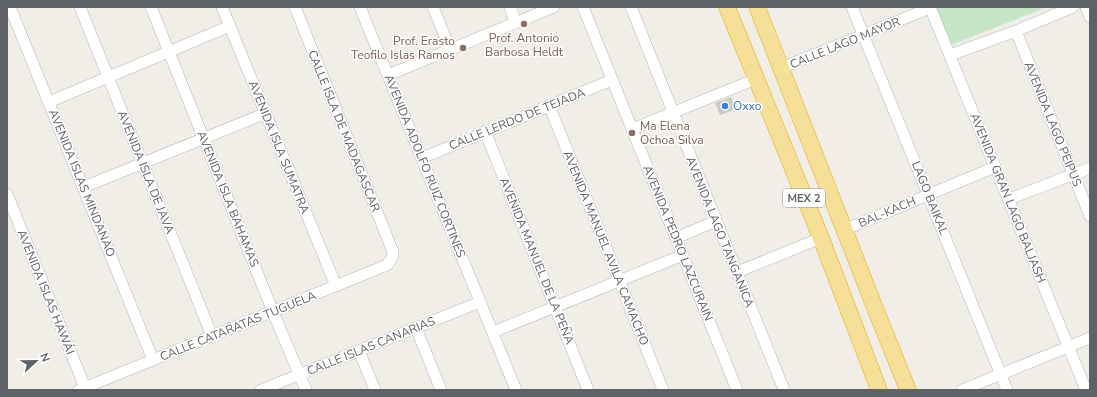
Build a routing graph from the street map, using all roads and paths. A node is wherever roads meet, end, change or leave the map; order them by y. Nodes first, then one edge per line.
1 (10, 7) edge
2 (80, 7) edge
3 (151, 7) edge
4 (222, 7) edge
5 (295, 7) edge
6 (360, 7) edge
7 (433, 7) edge
8 (510, 7) edge
9 (554, 7) edge
10 (583, 7) edge
11 (631, 7) edge
12 (727, 7) edge
13 (757, 7) edge
14 (852, 7) edge
15 (1073, 7) edge
16 (1086, 7) edge
17 (930, 8) edge
18 (1090, 18) edge
19 (516, 23) junction
20 (230, 26) junction
21 (1016, 31) junction
22 (863, 35) junction
23 (450, 49) junction
24 (169, 52) junction
25 (950, 54) junction
26 (781, 68) junction
27 (388, 75) junction
28 (108, 77) junction
29 (756, 79) junction
30 (612, 80) junction
31 (49, 102) junction
32 (549, 105) junction
33 (672, 112) junction
34 (266, 113) junction
35 (632, 129) junction
36 (485, 131) junction
37 (203, 138) junction
38 (422, 158) junction
39 (142, 163) junction
40 (995, 168) junction
41 (1090, 168) edge
42 (1073, 174) junction
43 (84, 187) junction
44 (7, 194) edge
45 (929, 194) junction
46 (1009, 199) junction
47 (1090, 216) edge
48 (716, 221) junction
49 (844, 230) junction
50 (676, 238) junction
51 (820, 238) junction
52 (683, 255) junction
53 (393, 256) joint
54 (827, 256) junction
55 (737, 272) junction
56 (620, 281) junction
57 (336, 286) junction
58 (480, 302) junction
59 (555, 306) junction
60 (874, 308) junction
61 (273, 312) junction
62 (416, 328) junction
63 (493, 332) junction
64 (212, 336) junction
65 (1090, 338) edge
66 (1068, 347) junction
67 (359, 351) junction
68 (153, 360) junction
69 (300, 374) junction
70 (1001, 374) junction
71 (83, 389) edge
72 (261, 390) edge
73 (306, 390) edge
74 (375, 390) edge
75 (441, 390) edge
76 (516, 390) edge
77 (588, 390) edge
78 (663, 390) edge
79 (737, 390) edge
80 (784, 390) edge
81 (879, 390) edge
82 (908, 390) edge
83 (962, 390) edge
84 (1007, 390) edge
85 (1086, 390) edge

1 - 31 street, AVENIDA ISLAS MINDANAO
2 - 28 street, AVENIDA ISLA DE JAVA
3 - 24 street, AVENIDA ISLA BAHAMAS
4 - 20 street, AVENIDA ISLA SUMATRA
5 - 53 street, CALLE ISLA DE MADAGASCAR
6 - 27 street, AVENIDA ADOLFO RUIZ CORTINES
7 - 23 street
8 - 19 street
9 - 19 street
10 - 30 street, AVENIDA PEDRO LAZCURAIN
11 - 33 street, AVENIDA LAGO TANGANICA
12 - 29 highway, MEX 2
13 - 26 highway, MEX 2
14 - 22 street, LAGO BAIKAL
15 - 21 street
16 - 18 street
17 - 22 street, CALLE LAGO MAYOR
17 - 25 street, AVENIDA GRAN LAGO BALJASH
19 - 23 street
20 - 24 street
20 - 34 street, AVENIDA ISLA SUMATRA
21 - 25 street
21 - 42 street, AVENIDA LAGO PEIPUS
22 - 26 street, CALLE LAGO MAYOR
22 - 45 street, LAGO BAIKAL
23 - 27 street
24 - 28 street
24 - 37 street, AVENIDA ISLA BAHAMAS
25 - 40 street, AVENIDA GRAN LAGO BALJASH
26 - 49 highway, MEX 2
27 - 38 street, AVENIDA ADOLFO RUIZ CORTINES
28 - 31 street
28 - 39 street, AVENIDA ISLA DE JAVA
29 - 33 street
29 - 51 highway, MEX 2
30 - 32 street, CALLE LERDO DE TEJADA
30 - 35 street, AVENIDA PEDRO LAZCURAIN
31 - 43 street, AVENIDA ISLAS MINDANAO
32 - 36 street, CALLE LERDO DE TEJADA
32 - 56 street, AVENIDA MANUEL AVILA CAMACHO
33 - 35 street
33 - 48 street, AVENIDA LAGO TANGANICA
34 - 37 street
34 - 57 street, AVENIDA ISLA SUMATRA
35 - 50 street, AVENIDA PEDRO LAZCURAIN
36 - 38 street, CALLE LERDO DE TEJADA
36 - 59 street, AVENIDA MANUEL DE LA PEÑA
37 - 39 street
37 - 61 street, AVENIDA ISLA BAHAMAS
38 - 58 street, AVENIDA ADOLFO RUIZ CORTINES
39 - 43 street
39 - 64 street, AVENIDA ISLA DE JAVA
40 - 45 street, BAL-KACH
40 - 46 street, AVENIDA GRAN LAGO BALJASH
41 - 42 street
42 - 46 street
42 - 47 street, AVENIDA LAGO PEIPUS
43 - 68 street, AVENIDA ISLAS MINDANAO
44 - 71 street, AVENIDA ISLAS HAWÁI
45 - 49 street, BAL-KACH
45 - 70 street, LAGO BAIKAL
46 - 66 street, AVENIDA GRAN LAGO BALJASH
48 - 50 street
48 - 55 street, AVENIDA LAGO TANGANICA
49 - 60 highway, MEX 2
50 - 52 street, AVENIDA PEDRO LAZCURAIN
51 - 54 highway, MEX 2
51 - 55 street
52 - 56 street
52 - 79 street, AVENIDA PEDRO LAZCURAIN
53 - 57 street, CALLE CATARATAS TUGUELA
54 - 60 highway
54 - 81 highway, MEX 2
55 - 80 street, AVENIDA LAGO TANGANICA
56 - 59 street
56 - 78 street, AVENIDA MANUEL AVILA CAMACHO
57 - 61 street, CALLE CATARATAS TUGUELA
58 - 62 street, CALLE ISLAS CANARIAS
58 - 63 street, AVENIDA ADOLFO RUIZ CORTINES
59 - 63 street
59 - 77 street, AVENIDA MANUEL DE LA PEÑA
60 - 82 highway, MEX 2
61 - 64 street, CALLE CATARATAS TUGUELA
61 - 69 street, AVENIDA ISLA BAHAMAS
62 - 67 street, CALLE ISLAS CANARIAS
62 - 75 street
63 - 76 street, AVENIDA ADOLFO RUIZ CORTINES
64 - 68 street, CALLE CATARATAS TUGUELA
65 - 66 street
66 - 70 street
66 - 85 street, AVENIDA GRAN LAGO BALJASH
67 - 69 street, CALLE ISLAS CANARIAS
67 - 74 street
68 - 71 street, CALLE CATARATAS TUGUELA
69 - 72 street, CALLE ISLAS CANARIAS
69 - 73 street, AVENIDA ISLA BAHAMAS
70 - 83 street
70 - 84 street, LAGO BAIKAL

